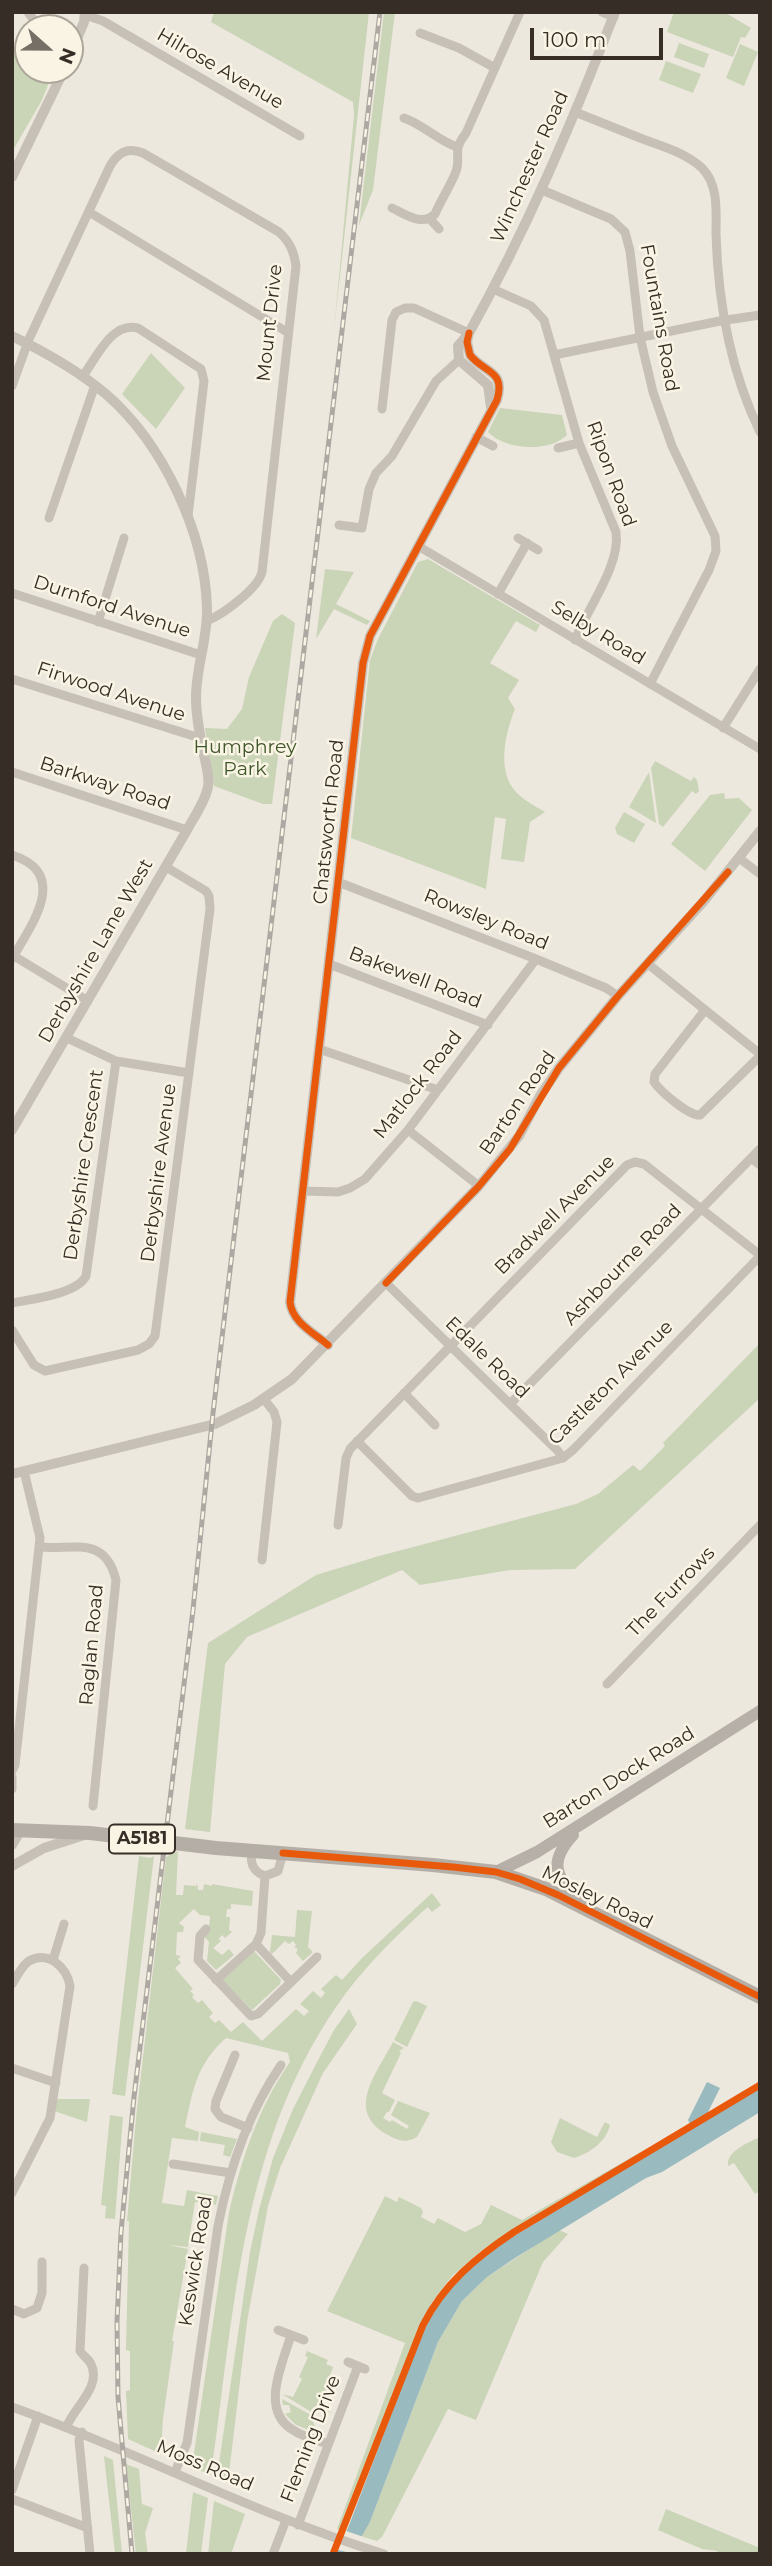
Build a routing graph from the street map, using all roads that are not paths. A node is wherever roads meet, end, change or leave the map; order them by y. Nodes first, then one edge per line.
1 (520, 12) edge
2 (602, 12) edge
3 (85, 13) edge
4 (615, 15) edge
5 (420, 33) dead end
6 (495, 68) junction
7 (57, 84) edge
8 (575, 112) junction
9 (405, 117) dead end
10 (300, 136) dead end
11 (457, 147) junction
12 (12, 177) edge
13 (542, 190) junction
14 (392, 208) dead end
15 (89, 212) junction
16 (430, 219) junction
17 (439, 229) dead end
18 (493, 289) junction
19 (760, 316) edge
20 (724, 320) junction
21 (287, 332) junction
22 (469, 333) junction
23 (12, 336) edge
24 (640, 337) junction
25 (28, 343) junction
26 (554, 355) junction
27 (459, 360) junction
28 (83, 376) junction
29 (95, 385) junction
30 (12, 386) edge
31 (382, 409) dead end
32 (490, 410) junction
33 (760, 432) edge
34 (476, 437) junction
35 (579, 443) junction
36 (494, 446) dead end
37 (558, 448) dead end
38 (188, 516) junction
39 (49, 518) dead end
40 (339, 525) dead end
41 (124, 538) dead end
42 (418, 546) junction
43 (538, 550) dead end
44 (12, 593) edge
45 (498, 594) junction
46 (207, 621) junction
47 (98, 622) junction
48 (575, 640) junction
49 (201, 655) junction
50 (760, 669) edge
51 (12, 679) edge
52 (650, 684) junction
53 (723, 728) junction
54 (200, 738) junction
55 (760, 749) edge
56 (12, 772) edge
57 (187, 830) junction
58 (760, 831) edge
59 (12, 855) edge
60 (739, 858) junction
61 (166, 867) junction
62 (760, 874) edge
63 (338, 882) junction
64 (13, 958) edge
65 (536, 958) junction
66 (329, 964) junction
67 (648, 964) junction
68 (618, 996) junction
69 (89, 1001) junction
70 (705, 1010) junction
71 (488, 1025) junction
72 (67, 1038) junction
73 (319, 1049) junction
74 (760, 1055) edge
75 (116, 1061) junction
76 (189, 1073) junction
77 (438, 1090) junction
78 (12, 1130) edge
79 (408, 1130) junction
80 (760, 1149) edge
81 (751, 1158) junction
82 (760, 1165) edge
83 (479, 1186) junction
84 (303, 1191) junction
85 (701, 1210) junction
86 (760, 1256) edge
87 (386, 1283) junction
88 (12, 1303) edge
89 (12, 1330) edge
90 (328, 1345) junction
91 (450, 1346) junction
92 (404, 1393) junction
93 (264, 1399) junction
94 (510, 1405) junction
95 (435, 1424) dead end
96 (357, 1441) junction
97 (563, 1458) junction
98 (24, 1471) junction
99 (12, 1474) edge
100 (338, 1525) dead end
101 (760, 1525) edge
102 (40, 1547) junction
103 (262, 1560) dead end
104 (607, 1684) dead end
105 (760, 1711) edge
106 (12, 1771) edge
107 (12, 1777) edge
108 (12, 1789) edge
109 (93, 1806) dead end
110 (585, 1821) junction
111 (17, 1830) edge
112 (90, 1833) junction
113 (12, 1845) edge
114 (251, 1850) junction
115 (284, 1853) junction
116 (12, 1866) edge
117 (496, 1872) junction
118 (265, 1875) junction
119 (587, 1909) junction
120 (64, 1924) dead end
121 (206, 1929) dead end
122 (256, 1944) junction
123 (317, 1957) dead end
124 (53, 1960) junction
125 (216, 1980) junction
126 (291, 1982) junction
127 (12, 1984) edge
128 (760, 1997) edge
129 (235, 2055) dead end
130 (281, 2065) dead end
131 (12, 2068) edge
132 (56, 2083) junction
133 (209, 2084) dead end
134 (221, 2088) junction
135 (248, 2128) junction
136 (173, 2164) dead end
137 (231, 2173) junction
138 (12, 2193) edge
139 (42, 2262) dead end
140 (84, 2268) dead end
141 (12, 2309) edge
142 (278, 2330) dead end
143 (291, 2334) junction
144 (304, 2340) dead end
145 (357, 2365) dead end
146 (12, 2407) edge
147 (38, 2416) junction
148 (67, 2426) junction
149 (82, 2432) junction
150 (328, 2444) junction
151 (175, 2472) junction
152 (12, 2490) edge
153 (12, 2500) edge
154 (286, 2520) junction
155 (298, 2525) junction
156 (88, 2528) junction
157 (379, 2552) edge
158 (90, 2554) edge
159 (273, 2554) edge

1 - 6 street
2 - 4 street
3 - 10 street, Hilrose Avenue
4 - 8 street, Winchester Road
5 - 6 street
6 - 11 street
7 - 12 street
8 - 13 street, Winchester Road
8 - 20 street
9 - 11 street
11 - 16 street
13 - 18 street, Winchester Road
13 - 24 street, Fountains Road
14 - 16 street
15 - 21 street
15 - 21 street, Mount Drive
15 - 25 street, Mount Drive
16 - 17 street
18 - 22 street, Winchester Road
18 - 26 street, Ripon Road
19 - 20 street
20 - 24 street
20 - 33 street
21 - 46 street, Mount Drive
22 - 27 street
22 - 31 street
22 - 32 street, Chatsworth Road
23 - 25 street
24 - 26 street
24 - 52 street, Fountains Road
25 - 28 street
25 - 30 street, Mount Drive
26 - 35 street, Ripon Road
27 - 32 street
27 - 40 street
28 - 29 street
28 - 38 street
29 - 38 street
29 - 39 street
32 - 34 street, Chatsworth Road
34 - 36 street
34 - 42 street, Chatsworth Road
35 - 37 street
35 - 48 street, Ripon Road
38 - 46 street
41 - 47 street
42 - 45 street, Selby Road
42 - 63 street, Chatsworth Road
43 - 45 street
44 - 47 street, Durnford Avenue
45 - 48 street, Selby Road
46 - 49 street
47 - 49 street, Durnford Avenue
48 - 52 street, Selby Road
49 - 54 street
50 - 53 street
51 - 54 street, Firwood Avenue
52 - 53 street, Selby Road
53 - 55 street, Selby Road
54 - 57 street, Derbyshire Lane West
56 - 57 street, Barkway Road
57 - 61 street, Derbyshire Lane West
58 - 60 street, Barton Road
59 - 64 street
60 - 62 street
60 - 67 street, Barton Road
61 - 69 street, Derbyshire Lane West
61 - 76 street, Derbyshire Avenue
63 - 65 street, Rowsley Road
63 - 66 street, Chatsworth Road
64 - 69 street
65 - 68 street, Rowsley Road
65 - 71 street, Matlock Road
66 - 71 street, Bakewell Road
66 - 73 street, Chatsworth Road
67 - 68 street, Barton Road
67 - 70 street
68 - 83 street, Barton Road
69 - 72 street, Derbyshire Lane West
70 - 74 street
70 - 74 street
71 - 77 street, Matlock Road
72 - 75 street
72 - 78 street, Derbyshire Lane West
73 - 77 street
73 - 84 street, Chatsworth Road
75 - 76 street
75 - 88 street, Derbyshire Crescent
76 - 89 street, Derbyshire Avenue
77 - 79 street, Matlock Road
79 - 83 street
79 - 84 street, Matlock Road
80 - 81 street, Ashbourne Road
81 - 82 street
81 - 85 street, Ashbourne Road
83 - 87 street, Barton Road
84 - 90 street, Chatsworth Road
85 - 86 street, Bradwell Avenue
85 - 91 street, Bradwell Avenue
85 - 94 street, Ashbourne Road
86 - 97 street, Castleton Avenue
87 - 90 street, Barton Road
87 - 91 street, Edale Road
90 - 93 street, Barton Road
91 - 92 street, Bradwell Avenue
91 - 94 street, Edale Road
92 - 95 street
92 - 96 street, Bradwell Avenue
93 - 98 street, Barton Road
93 - 103 street
94 - 97 street, Edale Road
96 - 97 street, Castleton Avenue
96 - 100 street
98 - 99 street, Barton Road
98 - 102 street
101 - 104 street, The Furrows
102 - 106 street
102 - 109 street, Raglan Road
105 - 110 main road, Barton Dock Road
107 - 108 street
110 - 117 main road, Barton Dock Road
110 - 119 main road
111 - 112 main road, A5181
111 - 113 street
112 - 114 main road, A5181
112 - 116 street
114 - 115 main road, A5181
114 - 118 street
115 - 117 main road, Mosley Road / A5181
115 - 118 street
117 - 119 main road, Mosley Road / A5181
118 - 122 street
119 - 128 main road, Mosley Road / A5181
120 - 124 street
121 - 125 street
122 - 125 street
122 - 126 street
123 - 126 street
124 - 127 street
124 - 132 street
125 - 126 street
129 - 134 street
130 - 135 street, Keswick Road
131 - 132 street
132 - 138 street
133 - 134 street
134 - 135 street
135 - 137 street, Keswick Road
136 - 137 street
137 - 151 street, Keswick Road
139 - 141 street
140 - 148 street
142 - 143 street
143 - 144 street
143 - 150 street
145 - 150 street, Fleming Drive
146 - 147 street, Moss Road
147 - 148 street, Moss Road
147 - 152 street
148 - 149 street, Moss Road
149 - 151 street, Moss Road
149 - 156 street
150 - 155 street, Fleming Drive
151 - 154 street, Moss Road
153 - 156 street
154 - 155 street, Moss Road
154 - 159 street
155 - 157 street, Moss Road
156 - 158 street

